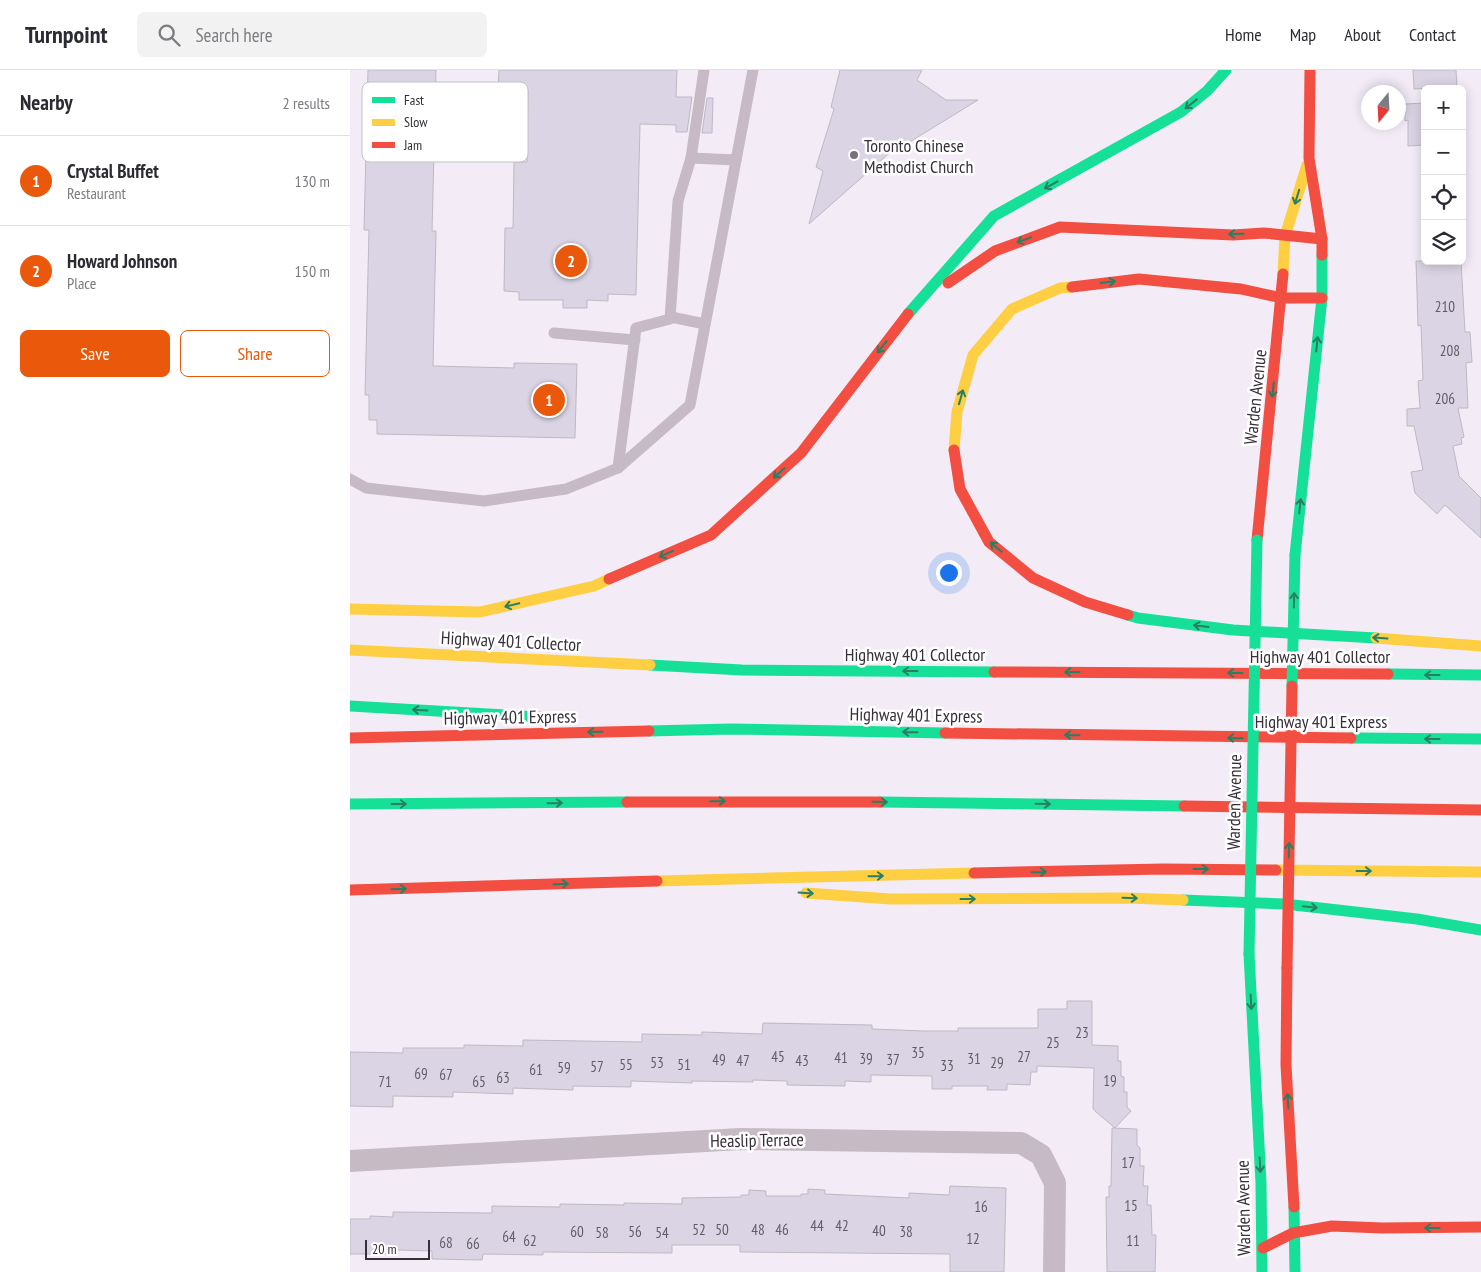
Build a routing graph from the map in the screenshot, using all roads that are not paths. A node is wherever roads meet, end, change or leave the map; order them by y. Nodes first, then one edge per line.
1 (704, 70) edge
2 (753, 70) edge
3 (1226, 70) edge
4 (1310, 70) edge
5 (691, 158) junction
6 (1309, 158) junction
7 (736, 160) junction
8 (1285, 236) junction
9 (1322, 239) junction
10 (1282, 298) junction
11 (1322, 298) junction
12 (912, 309) junction
13 (671, 317) junction
14 (705, 324) junction
15 (554, 333) dead end
16 (635, 340) junction
17 (618, 468) junction
18 (350, 480) edge
19 (350, 609) edge
20 (1481, 646) edge
21 (350, 650) edge
22 (1481, 675) edge
23 (350, 706) edge
24 (555, 718) dead end
25 (594, 721) dead end
26 (731, 729) junction
27 (350, 738) edge
28 (1481, 739) edge
29 (350, 804) edge
30 (1481, 810) edge
31 (1481, 872) edge
32 (652, 881) junction
33 (350, 890) edge
34 (772, 890) dead end
35 (792, 892) dead end
36 (1481, 930) edge
37 (350, 1161) edge
38 (1481, 1227) edge
39 (1293, 1233) junction
40 (1263, 1248) junction
41 (1054, 1272) edge
42 (1262, 1272) edge
43 (1295, 1272) edge

1 - 5 lane
2 - 7 lane
3 -> 12 main road
4 - 6 main road, Warden Avenue
5 - 7 lane
5 - 13 lane
6 -> 8 main road, Warden Avenue
6 - 9 main road, Warden Avenue
7 - 14 lane
8 - 9 main road
8 - 10 main road, Warden Avenue
8 -> 12 main road
9 - 11 main road, Warden Avenue
10 - 11 main road
20 -> 10 main road
10 -> 40 main road, Warden Avenue, bridge
39 -> 11 main road, Warden Avenue, bridge
12 -> 19 main road
13 - 14 lane
13 - 16 lane
14 - 17 lane
15 - 16 lane
16 - 17 lane
17 - 18 lane
22 -> 21 main road, Highway 401 Collector
24 -> 23 main road
25 - 26 main road
26 -> 27 main road, Highway 401 Express
28 -> 26 main road, Highway 401 Express
29 -> 30 main road
32 -> 31 main road
33 -> 32 main road
32 - 34 main road
35 -> 36 main road
37 - 41 street, Heaslip Terrace
38 -> 39 main road
39 - 40 main road
39 - 43 main road, Warden Avenue
40 - 42 main road, Warden Avenue

